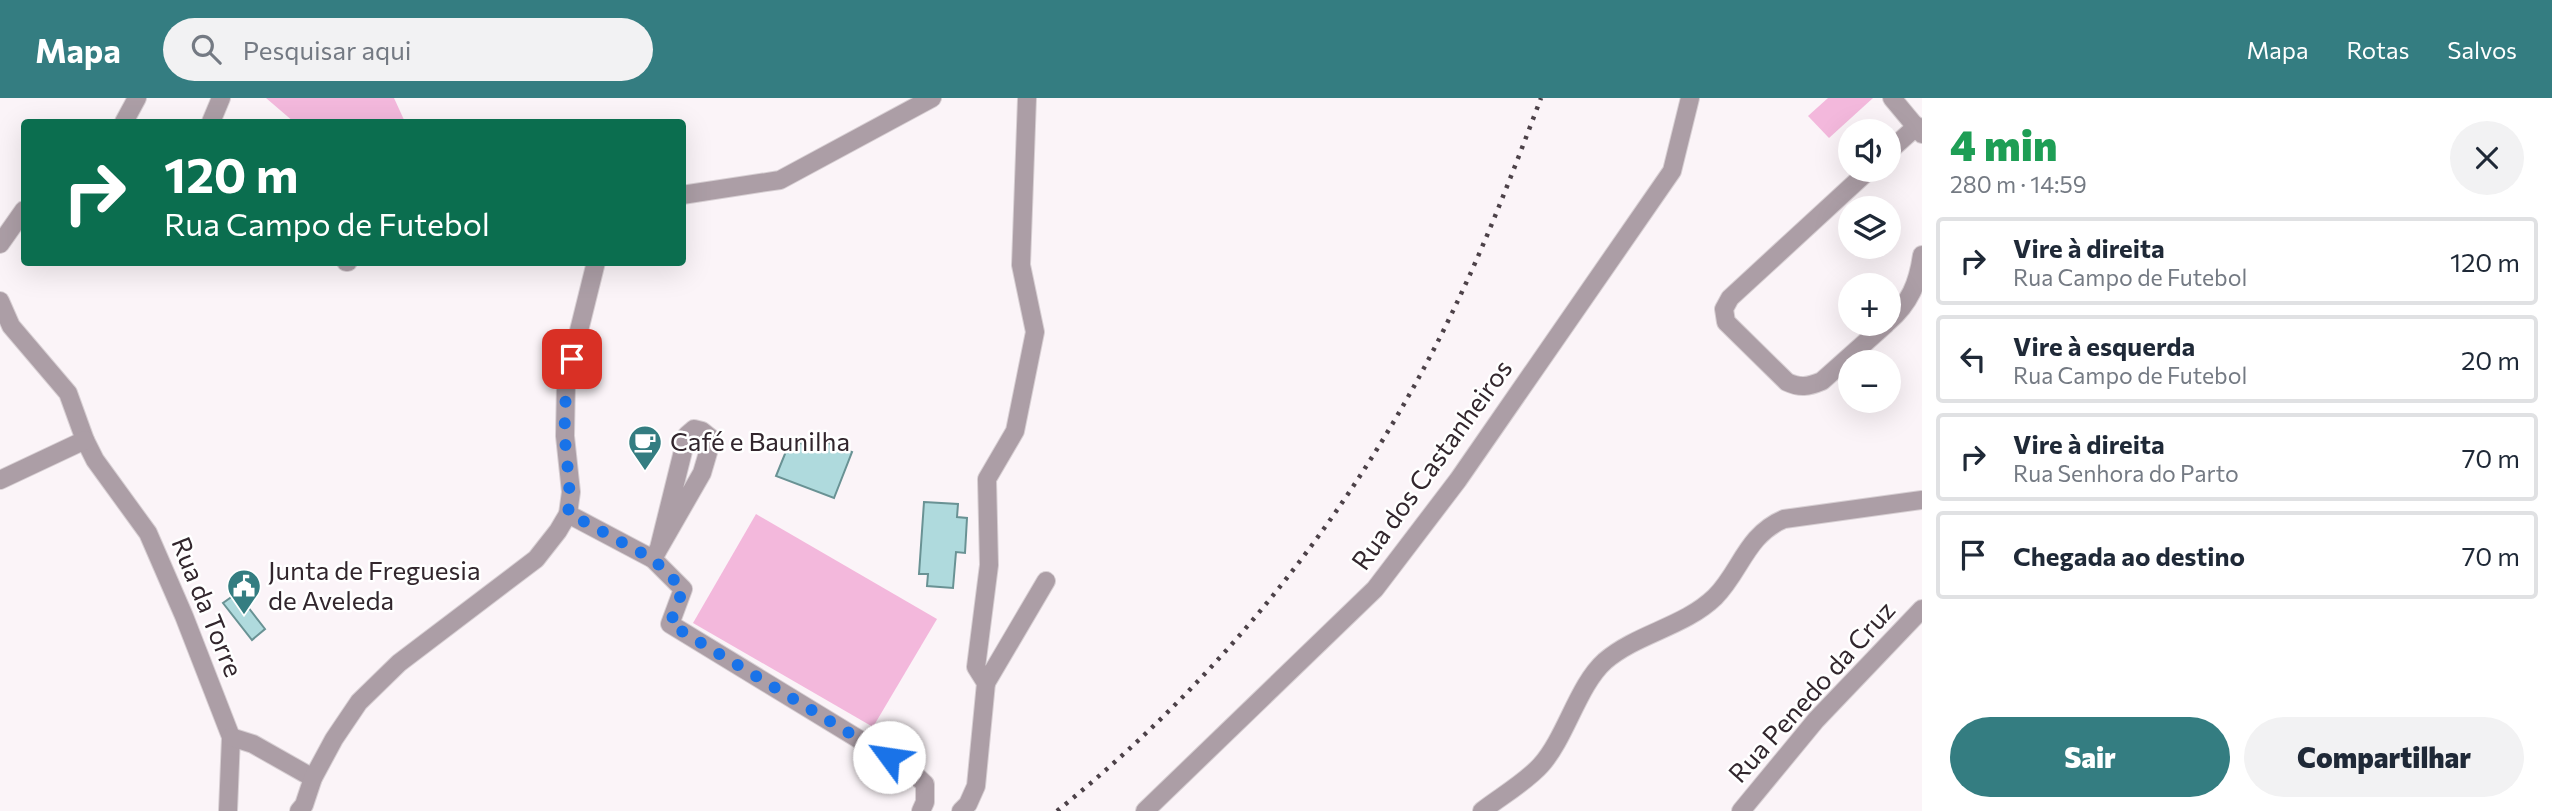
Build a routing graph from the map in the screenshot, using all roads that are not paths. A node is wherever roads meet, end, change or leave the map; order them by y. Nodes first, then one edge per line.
1 (137, 98) edge
2 (221, 98) edge
3 (932, 98) edge
4 (1027, 98) edge
5 (1690, 98) edge
6 (1892, 98) edge
7 (126, 119) edge
8 (212, 119) edge
9 (1919, 130) edge
10 (1901, 143) edge
11 (1856, 182) edge
12 (686, 194) edge
13 (21, 214) edge
14 (0, 244) edge
15 (1922, 255) edge
16 (595, 266) edge
17 (0, 300) edge
18 (1901, 311) edge
19 (1872, 336) edge
20 (85, 440) junction
21 (0, 480) edge
22 (1922, 500) edge
23 (568, 513) junction
24 (656, 553) junction
25 (1046, 581) dead end
26 (1922, 609) edge
27 (986, 683) junction
28 (231, 737) junction
29 (313, 778) junction
30 (228, 811) edge
31 (299, 811) edge
32 (921, 811) edge
33 (961, 811) edge
34 (1145, 811) edge
35 (1482, 811) edge
36 (1741, 811) edge

1 - 7 street
2 - 8 street
3 - 12 street
4 - 27 street
5 - 34 street, Rua dos Castanheiros
6 - 9 street
9 - 10 street
11 - 19 street
13 - 14 street
15 - 18 street
16 - 23 street
17 - 20 street, Rua da Torre
20 - 21 street
20 - 28 street, Rua da Torre
22 - 35 street
23 - 24 street
23 - 29 street
24 - 24 street
24 - 32 street
25 - 27 street
26 - 36 street, Rua Penedo da Cruz
27 - 33 street
28 - 29 street
28 - 30 street, Rua da Torre
29 - 31 street

